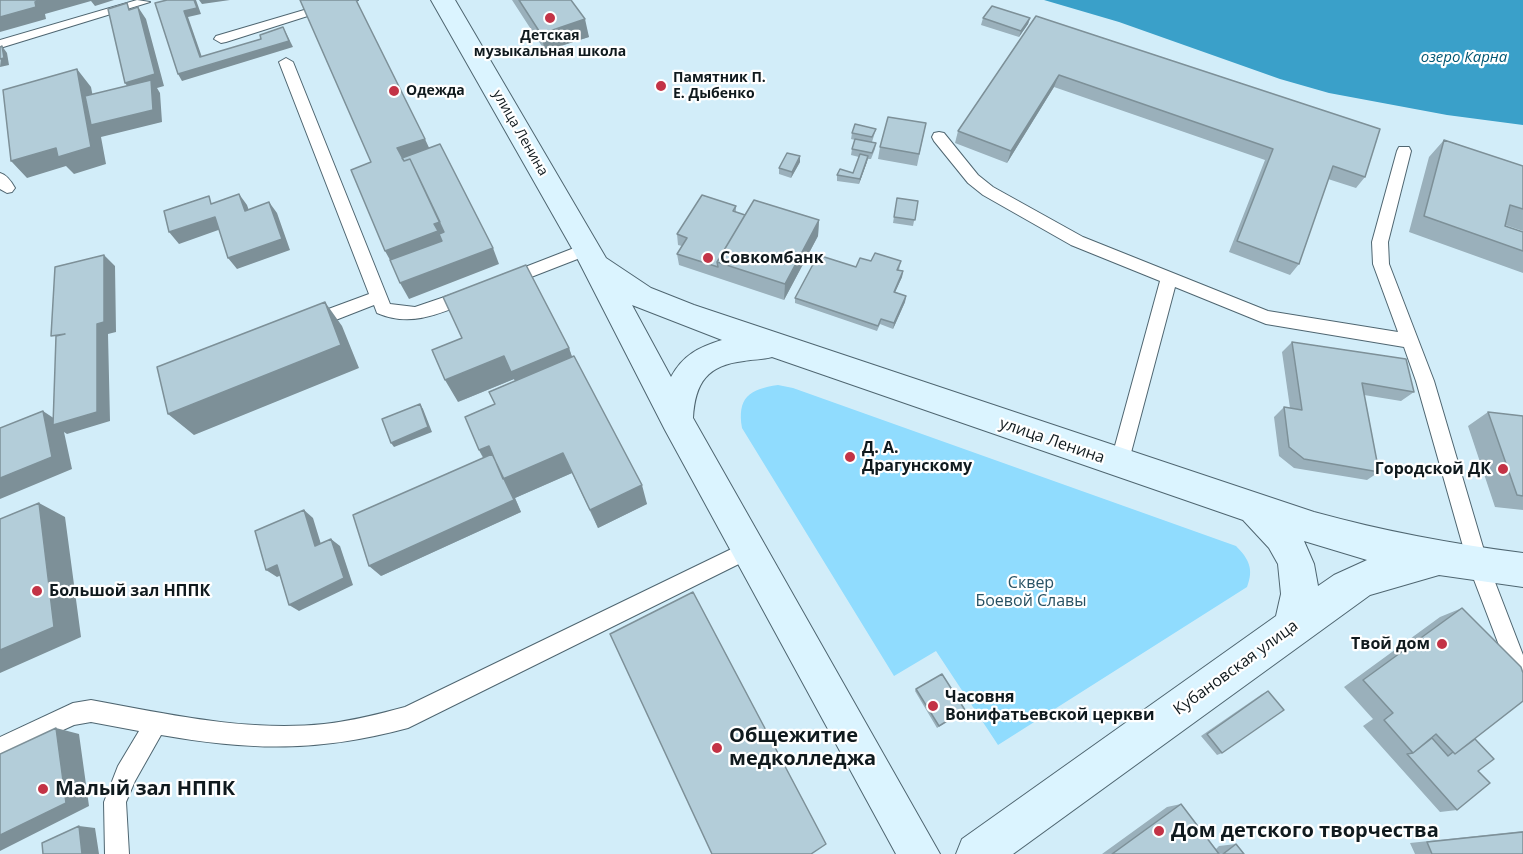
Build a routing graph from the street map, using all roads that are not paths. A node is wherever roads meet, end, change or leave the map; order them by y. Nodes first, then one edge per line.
1 (352, 0) edge
2 (442, 0) edge
3 (144, 3) dead end
4 (221, 39) dead end
5 (0, 44) edge
6 (285, 62) dead end
7 (939, 137) dead end
8 (1404, 151) dead end
9 (591, 257) junction
10 (1170, 279) junction
11 (378, 297) junction
12 (291, 330) edge
13 (1410, 341) junction
14 (776, 347) junction
15 (677, 420) junction
16 (1119, 464) junction
17 (1253, 509) junction
18 (750, 549) junction
19 (1465, 562) junction
20 (1523, 570) edge
21 (1290, 628) junction
22 (1523, 683) edge
23 (156, 723) junction
24 (0, 748) edge
25 (117, 854) edge
26 (919, 854) edge
27 (977, 854) edge

1 - 4 lane
2 - 9 street, улица Ленина
3 - 5 lane
6 - 11 lane
7 - 10 lane
8 - 13 lane
9 - 11 lane
9 - 14 street, улица Ленина
9 - 15 street, улица Ленина
10 - 13 lane
10 - 16 lane
11 - 12 lane
13 - 19 lane
14 - 15 street
14 - 16 street, улица Ленина
15 - 18 street, улица Ленина
16 - 17 street, улица Ленина
17 - 19 street, улица Ленина
17 - 21 street
18 - 23 lane
18 - 26 street, улица Ленина
19 - 20 street, улица Ленина
19 - 21 street, Кубановская улица
19 - 22 lane
21 - 27 street, Кубановская улица
23 - 24 lane
23 - 25 lane

